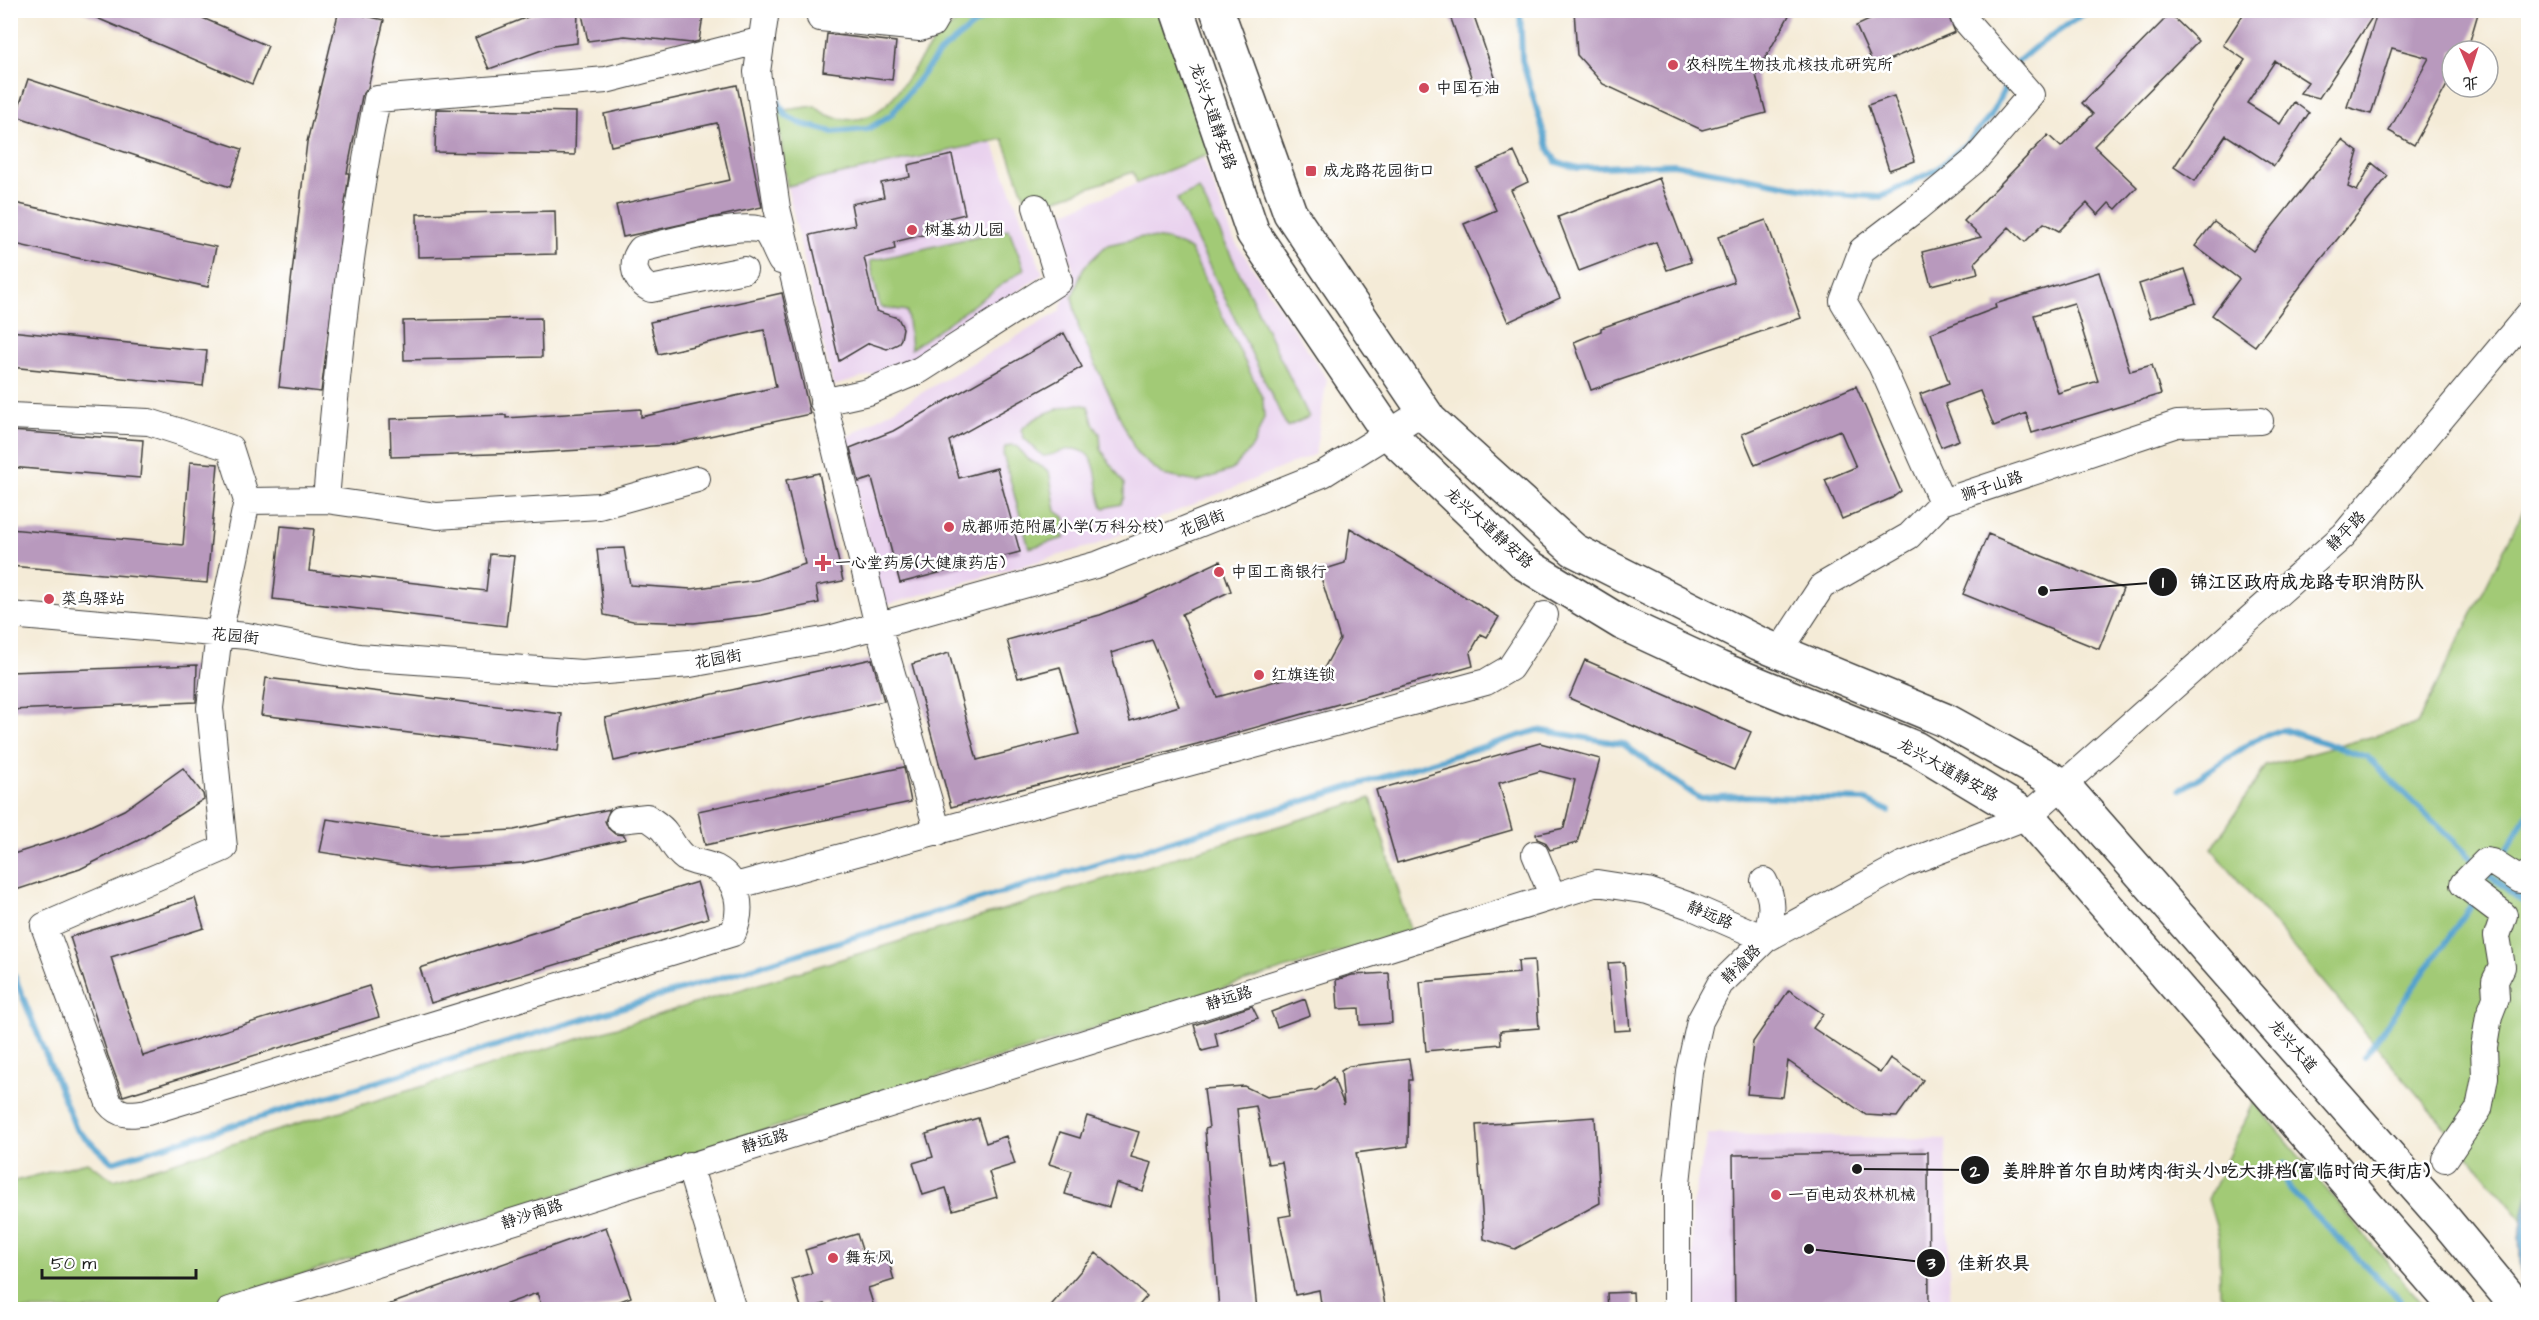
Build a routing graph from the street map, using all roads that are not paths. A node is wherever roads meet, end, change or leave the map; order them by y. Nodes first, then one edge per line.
1 (766, 10) edge
2 (821, 10) edge
3 (940, 10) edge
4 (1177, 10) edge
5 (1217, 10) edge
6 (1961, 10) edge
7 (762, 40) junction
8 (1036, 207) dead end
9 (791, 265) junction
10 (744, 270) dead end
11 (2529, 315) edge
12 (823, 402) junction
13 (1424, 411) junction
14 (10, 416) edge
15 (2260, 421) dead end
16 (1389, 434) junction
17 (697, 480) dead end
18 (326, 500) junction
19 (247, 501) junction
20 (1942, 502) junction
21 (10, 615) edge
22 (1545, 615) dead end
23 (878, 626) junction
24 (219, 634) junction
25 (1779, 652) junction
26 (2063, 785) junction
27 (2028, 816) junction
28 (620, 820) dead end
29 (938, 832) junction
30 (1535, 854) dead end
31 (2492, 877) edge
32 (1764, 881) dead end
33 (735, 886) junction
34 (1553, 897) junction
35 (1766, 939) junction
36 (2445, 1159) dead end
37 (689, 1165) junction
38 (230, 1310) edge
39 (733, 1310) edge
40 (1677, 1310) edge
41 (2458, 1310) edge
42 (2520, 1310) edge

1 - 7 street
2 - 3 street
4 - 16 main road, 龙兴大道静安路
5 - 13 main road
6 - 20 street
7 - 9 street
7 - 18 street
8 - 12 street
9 - 10 street
9 - 12 street
11 - 26 street, 静平路
12 - 23 street
13 - 16 street, 花园街
13 - 25 main road
14 - 19 street
15 - 20 street, 狮子山路
16 - 23 street, 花园街
16 - 27 main road, 龙兴大道静安路
17 - 18 street
18 - 19 street
19 - 24 street
20 - 25 street, 狮子山路
21 - 24 street, 花园街
22 - 29 street
23 - 24 street, 花园街
23 - 29 street
24 - 33 street
25 - 26 main road
26 - 27 street, 静平路
26 - 42 main road, 龙兴大道
27 - 35 street, 静渝路
27 - 41 main road
28 - 33 street
29 - 33 street
30 - 34 street
31 - 36 street
32 - 35 street
34 - 35 street, 静远路
34 - 37 street, 静远路
35 - 40 street, 静渝路
37 - 38 street, 静沙南路
37 - 39 street

